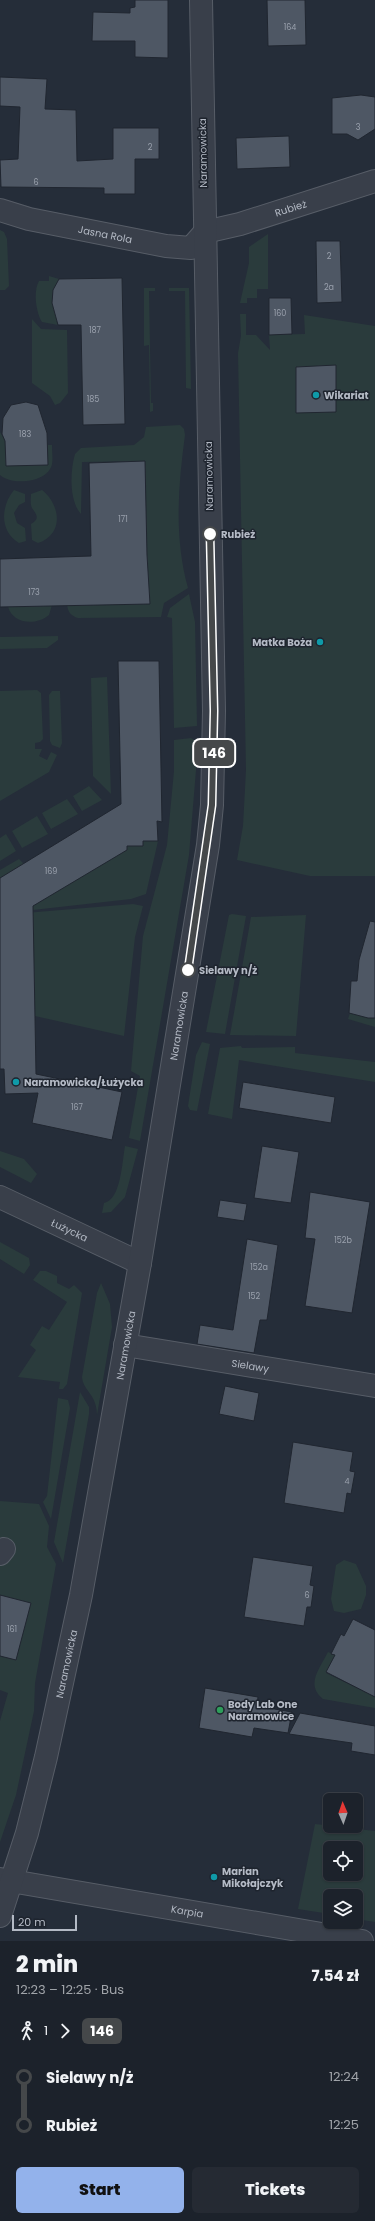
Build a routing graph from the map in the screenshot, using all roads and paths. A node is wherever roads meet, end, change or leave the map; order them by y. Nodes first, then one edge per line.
1 (205, 8) edge
2 (375, 181) edge
3 (0, 210) edge
4 (205, 232) junction
5 (0, 1197) edge
6 (140, 1263) junction
7 (125, 1345) junction
8 (375, 1386) edge
9 (6, 1880) edge
10 (0, 1916) edge
11 (362, 1941) edge

1 - 4 street, Naramowicka
2 - 4 street, Rubież
3 - 4 street, Jasna Rola
4 - 6 street, Naramowicka
5 - 6 street, Łużycka
6 - 7 street, Naramowicka
7 - 8 street, Sielawy
7 - 9 street, Naramowicka
9 - 10 street, Naramowicka
9 - 11 street, Karpia

